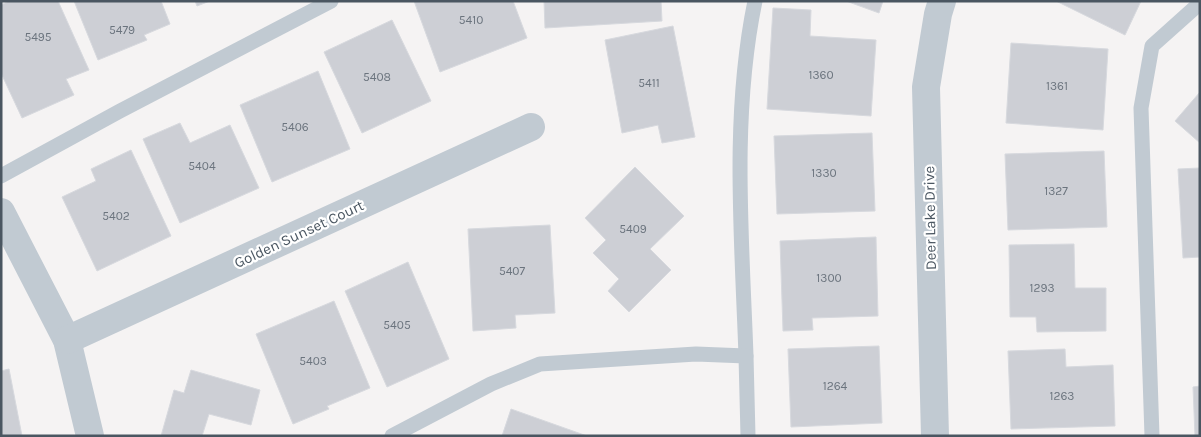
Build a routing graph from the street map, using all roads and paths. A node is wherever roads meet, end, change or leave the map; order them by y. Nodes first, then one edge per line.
1 (331, 1) edge
2 (755, 1) edge
3 (942, 1) edge
4 (1200, 3) edge
5 (531, 127) dead end
6 (1, 176) edge
7 (1, 212) edge
8 (67, 340) junction
9 (746, 356) junction
10 (90, 436) edge
11 (392, 436) edge
12 (748, 436) edge
13 (935, 436) edge
14 (1152, 436) edge

1 - 6 lane
2 - 9 lane
3 - 13 street, Deer Lake Drive
4 - 14 lane
5 - 8 street, Golden Sunset Court
7 - 8 street
8 - 10 street
9 - 11 lane
9 - 12 lane

